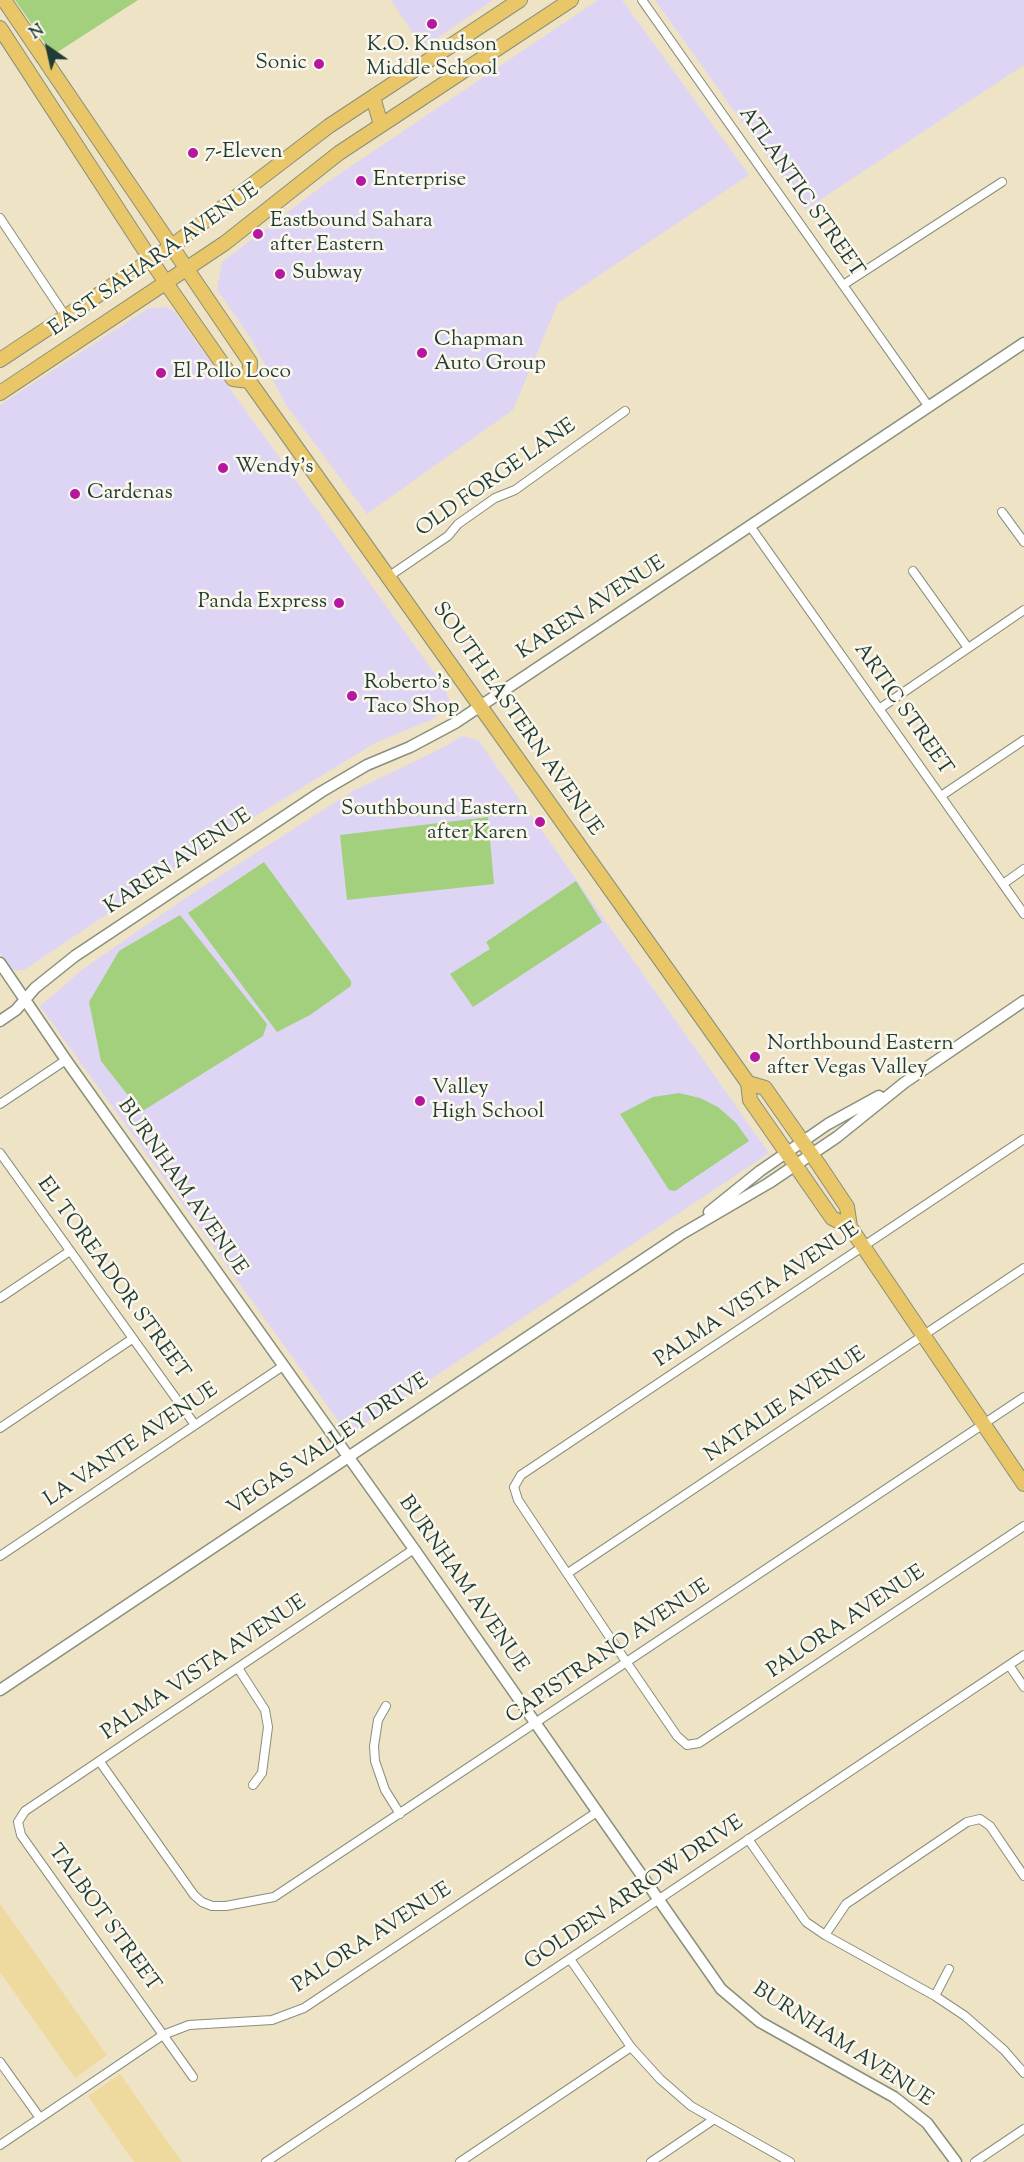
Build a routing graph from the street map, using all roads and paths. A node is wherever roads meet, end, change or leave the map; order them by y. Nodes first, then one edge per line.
1 (4, 0) edge
2 (520, 0) edge
3 (571, 0) edge
4 (642, 0) edge
5 (0, 26) edge
6 (53, 71) junction
7 (373, 97) junction
8 (381, 124) junction
9 (1002, 182) dead end
10 (0, 218) edge
11 (172, 246) junction
12 (151, 260) junction
13 (187, 270) junction
14 (166, 283) junction
15 (843, 285) junction
16 (66, 317) junction
17 (1024, 343) edge
18 (0, 360) edge
19 (249, 381) junction
20 (0, 393) edge
21 (928, 407) junction
22 (625, 411) dead end
23 (1002, 512) dead end
24 (750, 526) junction
25 (1024, 542) edge
26 (913, 571) dead end
27 (388, 577) junction
28 (1024, 610) edge
29 (968, 648) junction
30 (480, 706) junction
31 (879, 709) junction
32 (1024, 740) edge
33 (941, 796) junction
34 (1024, 869) edge
35 (1003, 884) junction
36 (1024, 914) edge
37 (0, 963) edge
38 (26, 999) junction
39 (1024, 1001) edge
40 (0, 1021) edge
41 (66, 1060) junction
42 (748, 1083) junction
43 (903, 1083) junction
44 (0, 1104) edge
45 (1024, 1139) edge
46 (802, 1142) junction
47 (0, 1153) edge
48 (786, 1153) junction
49 (811, 1154) junction
50 (795, 1165) junction
51 (850, 1227) junction
52 (680, 1235) junction
53 (864, 1248) junction
54 (70, 1251) junction
55 (1024, 1268) edge
56 (0, 1298) edge
57 (924, 1336) junction
58 (132, 1339) junction
59 (284, 1366) junction
60 (1024, 1397) edge
61 (984, 1424) junction
62 (195, 1425) junction
63 (0, 1428) edge
64 (348, 1456) junction
65 (1024, 1484) edge
66 (1024, 1526) edge
67 (414, 1549) junction
68 (0, 1556) edge
69 (568, 1574) junction
70 (1024, 1655) edge
71 (627, 1663) junction
72 (1009, 1665) junction
73 (238, 1668) junction
74 (1024, 1687) edge
75 (0, 1690) edge
76 (386, 1706) dead end
77 (536, 1724) junction
78 (100, 1762) junction
79 (253, 1785) dead end
80 (597, 1812) junction
81 (400, 1815) junction
82 (18, 1822) joint
83 (748, 1839) junction
84 (1024, 1876) edge
85 (659, 1900) junction
86 (825, 1935) junction
87 (570, 1959) junction
88 (949, 1969) dead end
89 (935, 1996) junction
90 (163, 2035) junction
91 (631, 2047) junction
92 (0, 2062) edge
93 (1024, 2073) edge
94 (193, 2077) dead end
95 (40, 2118) junction
96 (713, 2120) junction
97 (1024, 2129) edge
98 (0, 2145) edge
99 (266, 2162) edge
100 (460, 2162) edge
101 (651, 2162) edge
102 (790, 2162) edge
103 (956, 2162) edge
104 (975, 2162) edge

1 - 6 main road, SOUTH EASTERN AVENUE
2 - 7 main road, EAST SAHARA AVENUE
3 - 8 main road, EAST SAHARA AVENUE
4 - 15 street, ATLANTIC STREET
5 - 6 main road
5 - 12 main road, SOUTH EASTERN AVENUE
6 - 11 main road, SOUTH EASTERN AVENUE
7 - 8 main road
7 - 11 main road, EAST SAHARA AVENUE
8 - 13 main road, EAST SAHARA AVENUE
9 - 15 street
10 - 16 street
11 - 12 main road, EAST SAHARA AVENUE
11 - 13 main road, SOUTH EASTERN AVENUE
12 - 14 main road, SOUTH EASTERN AVENUE
12 - 16 main road, EAST SAHARA AVENUE
13 - 14 main road, EAST SAHARA AVENUE
13 - 19 main road, SOUTH EASTERN AVENUE
14 - 19 main road, SOUTH EASTERN AVENUE
14 - 20 main road, EAST SAHARA AVENUE
15 - 21 street, ATLANTIC STREET
16 - 18 main road, EAST SAHARA AVENUE
17 - 21 street, KAREN AVENUE
19 - 27 main road, SOUTH EASTERN AVENUE
21 - 24 street, KAREN AVENUE
22 - 27 street, OLD FORGE LANE
23 - 25 street
24 - 30 street, KAREN AVENUE
24 - 31 street, ARTIC STREET
26 - 29 street
27 - 30 main road, SOUTH EASTERN AVENUE
28 - 29 street
29 - 31 street
30 - 38 street, KAREN AVENUE
30 - 42 main road, SOUTH EASTERN AVENUE
31 - 33 street, ARTIC STREET
32 - 33 street
33 - 35 street, ARTIC STREET
34 - 35 street
35 - 36 street, ARTIC STREET
37 - 38 street, BURNHAM AVENUE
38 - 40 street, KAREN AVENUE
38 - 41 street, BURNHAM AVENUE
39 - 43 street, VEGAS VALLEY DRIVE
41 - 44 street
41 - 59 street, BURNHAM AVENUE
42 - 46 main road, SOUTH EASTERN AVENUE
42 - 48 main road, SOUTH EASTERN AVENUE
43 - 46 street, VEGAS VALLEY DRIVE
43 - 49 street, VEGAS VALLEY DRIVE
45 - 53 street, PALMA VISTA AVENUE
46 - 48 street, VEGAS VALLEY DRIVE
46 - 49 main road, SOUTH EASTERN AVENUE
47 - 54 street, EL TOREADOR STREET
48 - 50 main road, SOUTH EASTERN AVENUE
48 - 52 street, VEGAS VALLEY DRIVE
49 - 50 street, VEGAS VALLEY DRIVE
49 - 51 main road, SOUTH EASTERN AVENUE
50 - 51 main road, SOUTH EASTERN AVENUE
50 - 52 street, VEGAS VALLEY DRIVE
51 - 53 main road, SOUTH EASTERN AVENUE
52 - 64 street, VEGAS VALLEY DRIVE
53 - 57 main road, SOUTH EASTERN AVENUE
53 - 69 street, PALMA VISTA AVENUE
54 - 56 street
54 - 58 street, EL TOREADOR STREET
55 - 57 street, NATALIE AVENUE
57 - 61 main road, SOUTH EASTERN AVENUE
57 - 69 street, NATALIE AVENUE
58 - 62 street, EL TOREADOR STREET
58 - 63 street
59 - 62 street, LA VANTE AVENUE
59 - 64 street, BURNHAM AVENUE
60 - 61 street, CAPISTRANO AVENUE
61 - 65 main road, SOUTH EASTERN AVENUE
61 - 71 street, CAPISTRANO AVENUE
62 - 68 street, LA VANTE AVENUE
64 - 67 street, BURNHAM AVENUE
64 - 75 street, VEGAS VALLEY DRIVE
66 - 71 street, PALORA AVENUE
67 - 73 street, PALMA VISTA AVENUE
67 - 77 street, BURNHAM AVENUE
69 - 71 street
70 - 72 street, GOLDEN ARROW DRIVE
71 - 77 street, CAPISTRANO AVENUE
72 - 74 street
72 - 83 street, GOLDEN ARROW DRIVE
73 - 78 street, PALMA VISTA AVENUE
73 - 79 street
76 - 81 street
77 - 80 street, BURNHAM AVENUE
77 - 81 street, CAPISTRANO AVENUE
78 - 81 street, CAPISTRANO AVENUE
78 - 82 street, PALMA VISTA AVENUE
80 - 85 street, BURNHAM AVENUE
80 - 90 street, PALORA AVENUE
82 - 90 street, TALBOT STREET
83 - 85 street, GOLDEN ARROW DRIVE
83 - 86 street
84 - 86 street
85 - 87 street, GOLDEN ARROW DRIVE
85 - 103 street, BURNHAM AVENUE
86 - 89 street
87 - 91 street
87 - 99 street, GOLDEN ARROW DRIVE
88 - 89 street
89 - 93 street
90 - 94 street, TALBOT STREET
90 - 95 street, PALORA AVENUE
91 - 96 street
91 - 100 street
92 - 95 street
95 - 98 street, PALORA AVENUE
96 - 101 street
96 - 102 street
97 - 104 street

